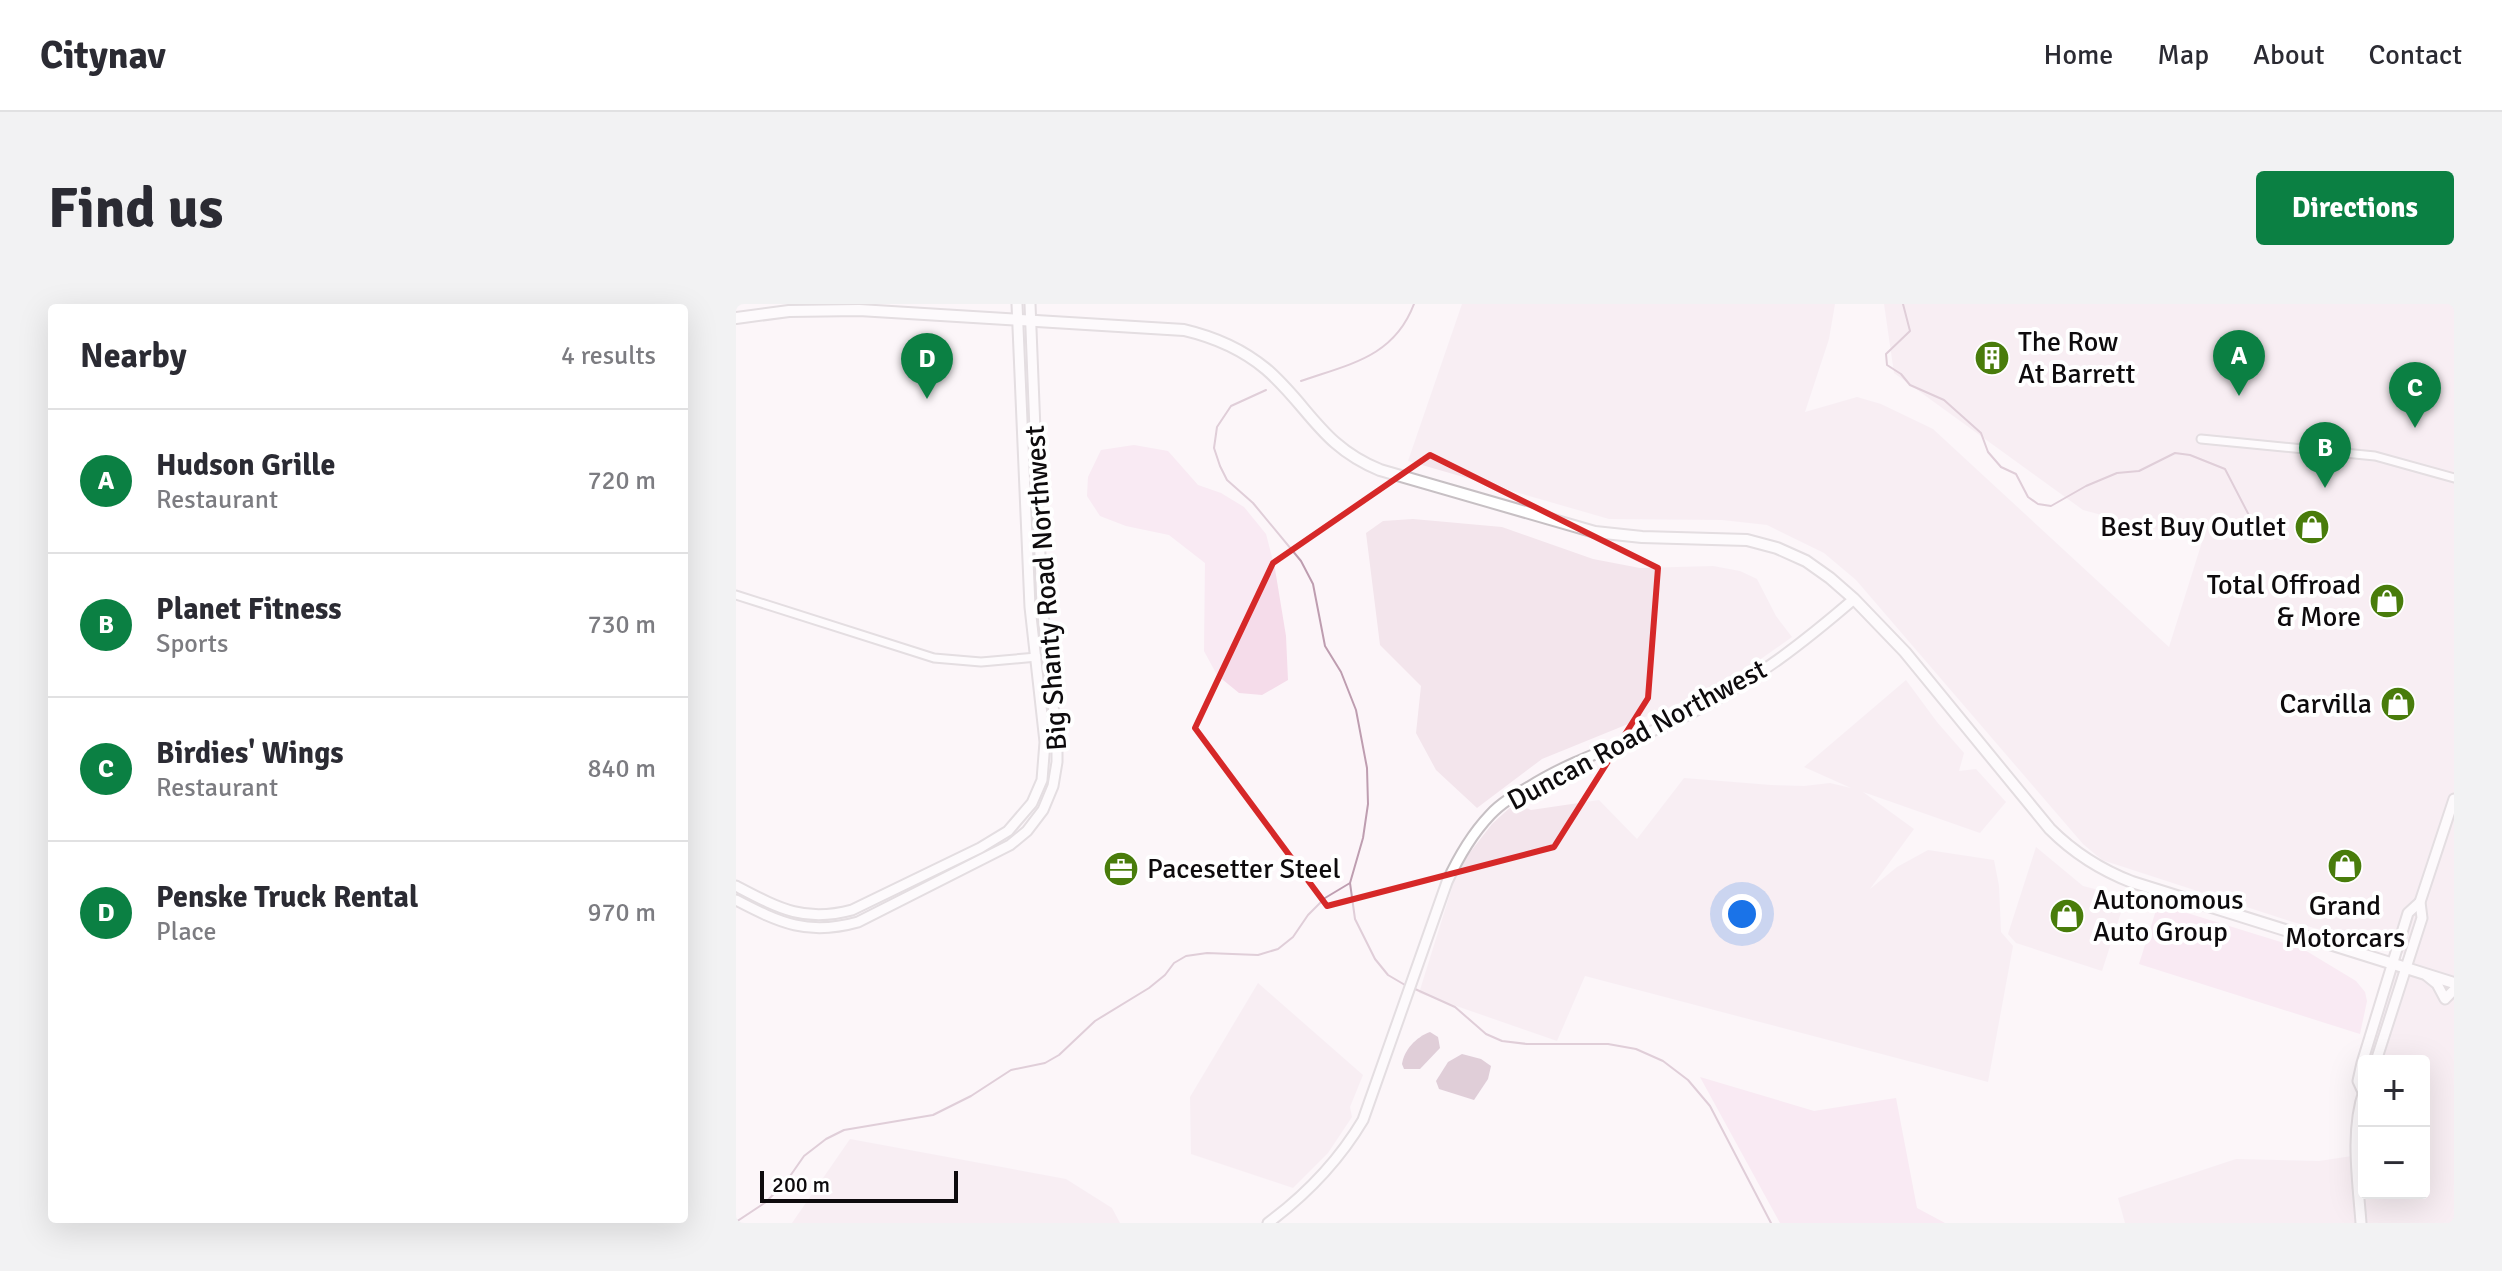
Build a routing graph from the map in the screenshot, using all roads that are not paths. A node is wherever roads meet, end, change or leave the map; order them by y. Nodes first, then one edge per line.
1 (1017, 304) edge
2 (1030, 304) edge
3 (736, 318) edge
4 (1017, 320) junction
5 (1030, 321) junction
6 (2201, 439) dead end
7 (2454, 478) edge
8 (736, 595) edge
9 (1854, 599) junction
10 (1047, 655) junction
11 (1035, 657) junction
12 (2454, 799) edge
13 (736, 886) edge
14 (736, 900) edge
15 (2420, 902) junction
16 (2392, 963) junction
17 (2406, 967) junction
18 (2425, 973) junction
19 (2454, 983) edge
20 (2454, 990) edge
21 (2364, 1055) edge
22 (2378, 1055) edge
23 (2358, 1127) edge
24 (1268, 1223) edge
25 (2361, 1223) edge

1 - 4 street, Big Shanty Road Northwest
2 - 5 street, Big Shanty Road Northwest
3 - 4 main road
4 - 5 main road
4 - 11 street, Big Shanty Road Northwest
5 - 9 main road
5 - 10 street, Big Shanty Road Northwest
6 - 7 street
8 - 11 street
9 - 16 main road
9 - 24 street, Duncan Road Northwest
10 - 11 street
10 - 14 street, Big Shanty Road Northwest
11 - 13 street, Big Shanty Road Northwest
12 - 15 street
15 - 16 street
15 - 17 street
16 - 17 main road
16 - 21 street
17 - 18 main road
17 - 22 street
18 - 19 main road
18 - 20 street
23 - 25 street

